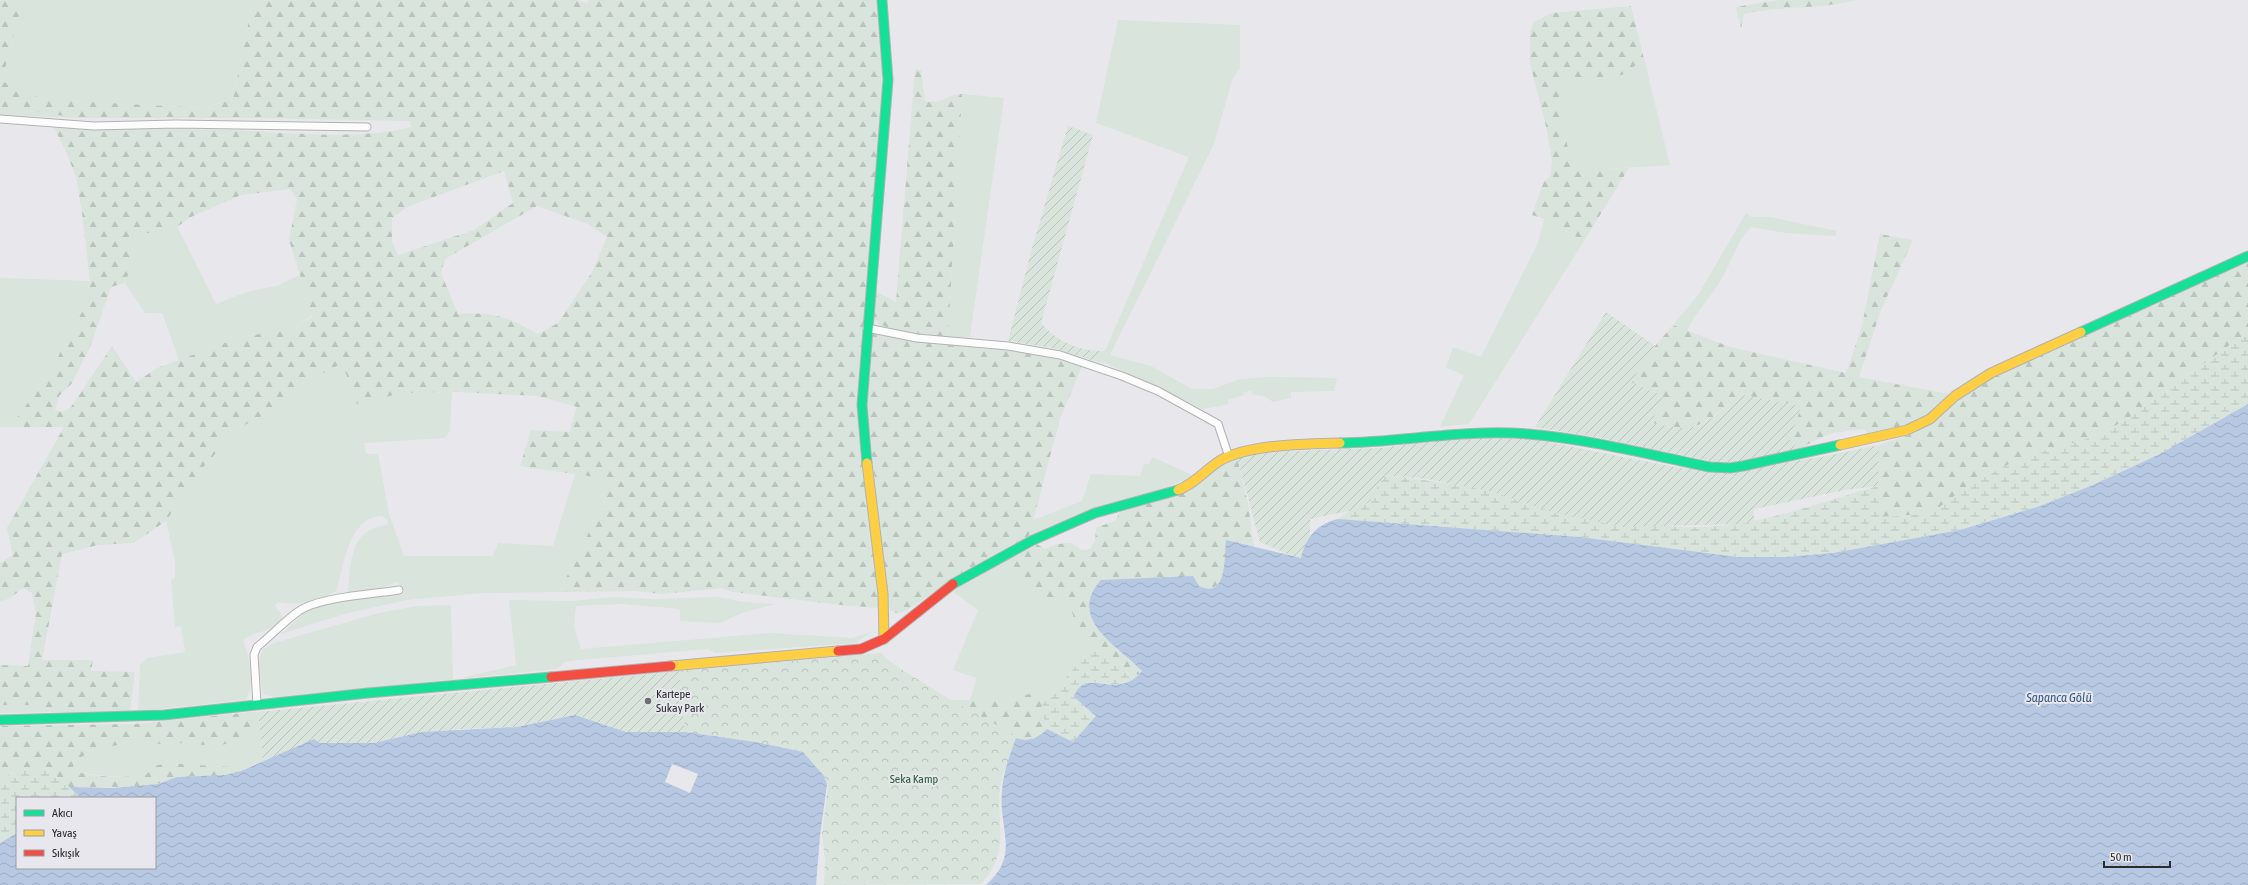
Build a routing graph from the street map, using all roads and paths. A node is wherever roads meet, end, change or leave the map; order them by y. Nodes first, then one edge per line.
1 (882, 0) edge
2 (0, 118) edge
3 (367, 127) dead end
4 (2248, 256) edge
5 (867, 328) junction
6 (1228, 457) junction
7 (399, 590) dead end
8 (884, 639) junction
9 (257, 704) junction
10 (0, 720) edge

1 - 5 street
2 - 3 street
4 - 6 street
5 - 6 street
5 - 8 street
6 - 8 street
7 - 9 street
8 - 9 street
9 - 10 street

